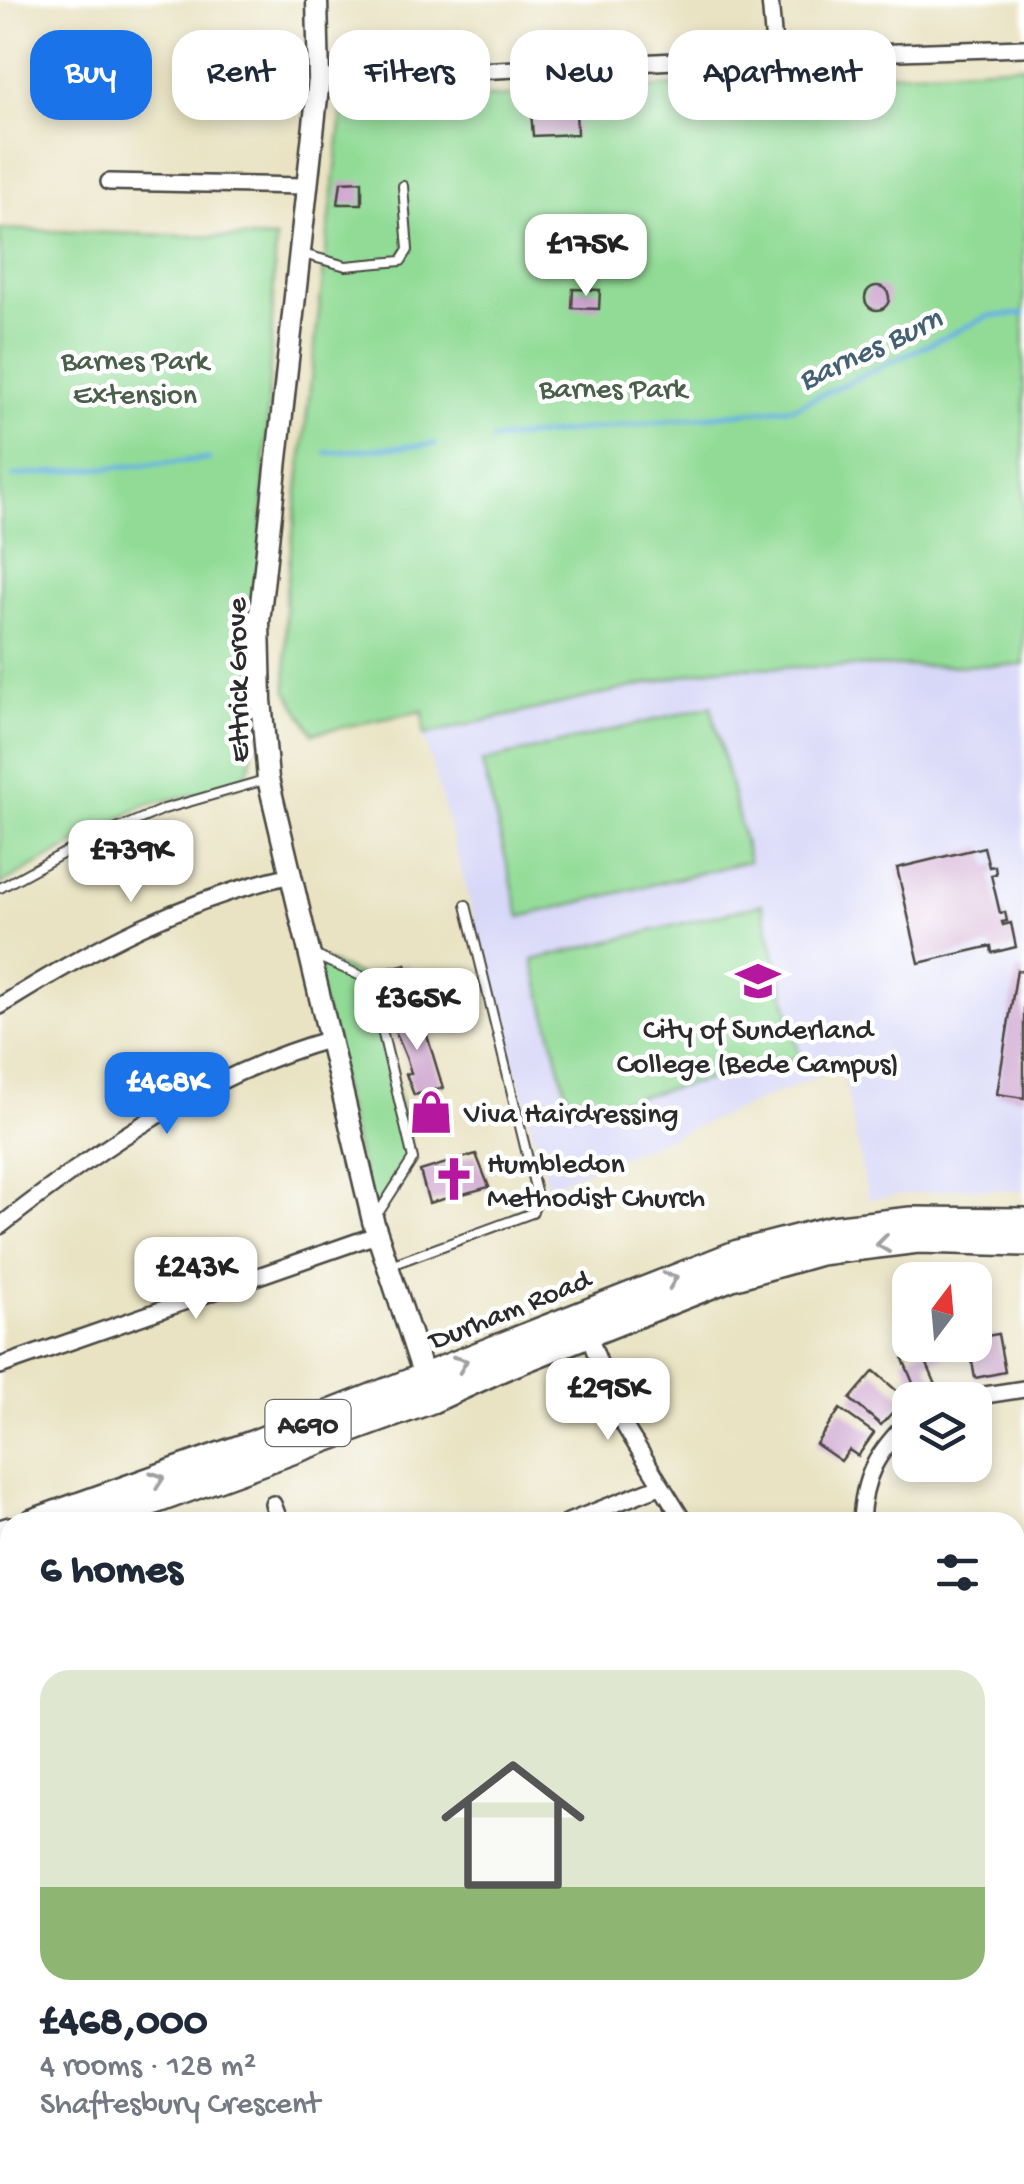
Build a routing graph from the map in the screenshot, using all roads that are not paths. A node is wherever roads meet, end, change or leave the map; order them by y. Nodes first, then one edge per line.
1 (317, 0) edge
2 (770, 0) edge
3 (772, 30) edge
4 (1024, 48) edge
5 (896, 52) edge
6 (668, 61) edge
7 (319, 79) junction
8 (109, 182) dead end
9 (305, 186) junction
10 (404, 186) dead end
11 (298, 252) junction
12 (268, 779) junction
13 (291, 875) junction
14 (0, 888) edge
15 (466, 905) dead end
16 (310, 954) junction
17 (0, 1006) edge
18 (331, 1039) junction
19 (1024, 1221) edge
20 (0, 1226) edge
21 (374, 1228) junction
22 (1024, 1243) edge
23 (387, 1266) junction
24 (584, 1324) junction
25 (0, 1366) edge
26 (428, 1389) junction
27 (1024, 1389) edge
28 (992, 1394) edge
29 (892, 1437) edge
30 (660, 1486) junction
31 (618, 1503) junction
32 (274, 1504) dead end
33 (60, 1512) edge
34 (123, 1512) edge
35 (277, 1512) edge
36 (594, 1512) edge
37 (619, 1512) edge
38 (677, 1512) edge
39 (862, 1512) edge

1 - 7 street, Ettrick Grove
2 - 3 street
4 - 5 street
6 - 7 street
7 - 9 street, Ettrick Grove
8 - 9 street
9 - 11 street, Ettrick Grove
10 - 11 lane
11 - 12 street, Ettrick Grove
12 - 13 street, Ettrick Grove
12 - 14 lane
13 - 16 street, Ettrick Grove
13 - 17 street
15 - 23 lane
16 - 18 street, Ettrick Grove
16 - 21 lane
18 - 20 street
18 - 21 street, Ettrick Grove
24 -> 19 highway, Durham Road / A690
21 - 23 street, Ettrick Grove
21 - 25 street
22 -> 24 highway, Durham Road / A690
23 - 26 street, Ettrick Grove
24 - 26 highway, Durham Road / A690
24 - 30 street
33 -> 26 highway, Durham Road / A690
26 - 34 highway, Durham Road / A690
27 - 28 street
29 - 39 street
30 - 31 street
30 - 38 street
31 - 36 street
31 - 37 street
32 - 35 street

